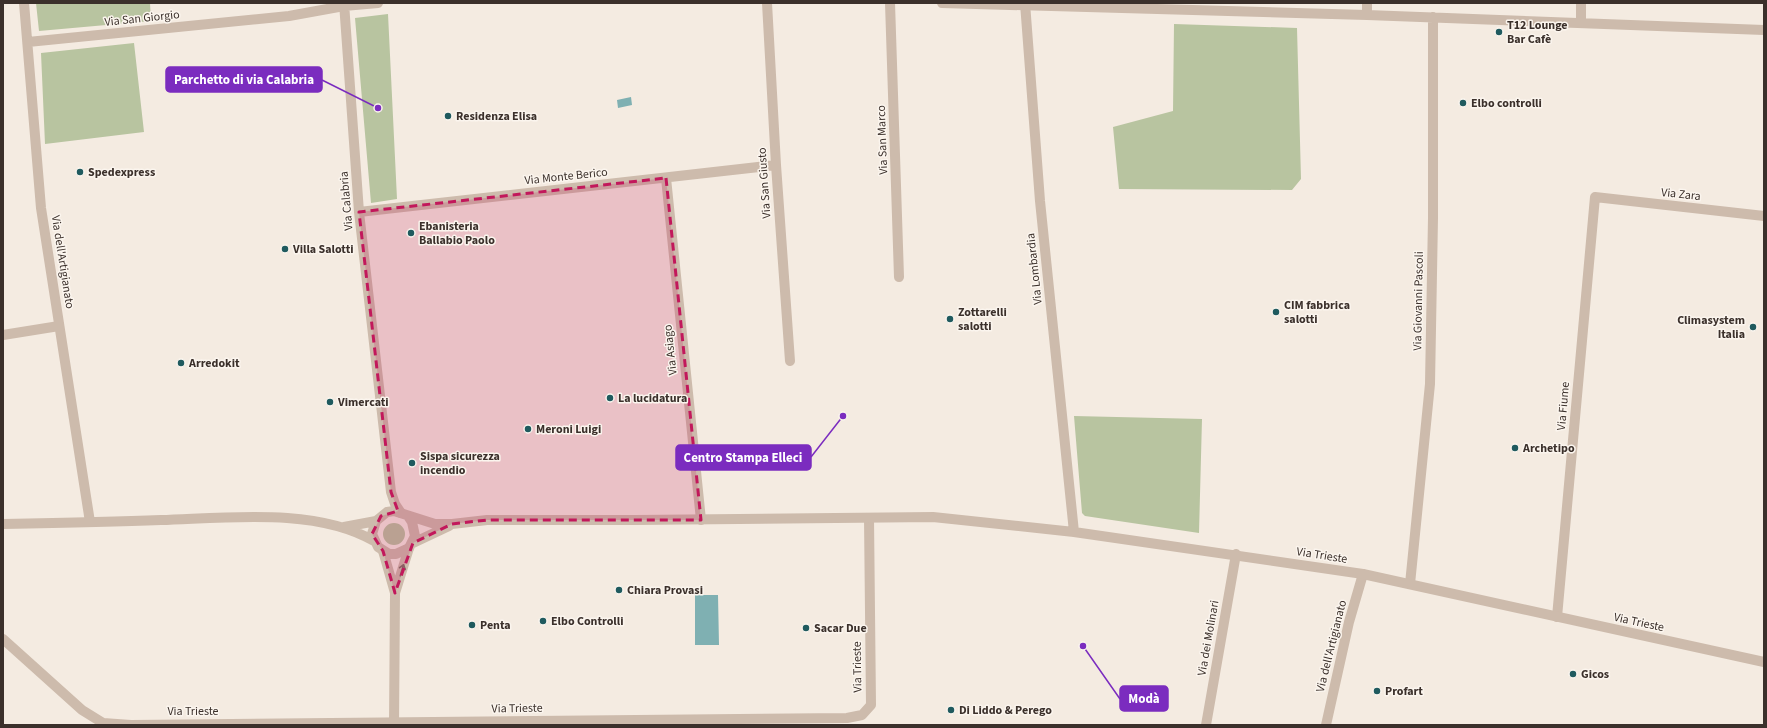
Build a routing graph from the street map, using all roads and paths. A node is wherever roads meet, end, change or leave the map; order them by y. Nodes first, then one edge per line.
1 (24, 3) edge
2 (378, 3) edge
3 (767, 3) edge
4 (890, 3) edge
5 (942, 3) edge
6 (1367, 3) edge
7 (1581, 3) edge
8 (344, 5) edge
9 (1025, 5) edge
10 (1114, 6) edge
11 (1245, 7) edge
12 (1367, 15) junction
13 (1432, 18) junction
14 (1581, 22) junction
15 (1764, 30) edge
16 (28, 42) junction
17 (776, 165) junction
18 (666, 178) junction
19 (1594, 197) joint
20 (359, 212) junction
21 (1764, 216) edge
22 (899, 276) dead end
23 (59, 326) junction
24 (3, 335) edge
25 (790, 361) dead end
26 (391, 492) junction
27 (404, 514) junction
28 (378, 518) junction
29 (868, 518) junction
30 (701, 520) junction
31 (90, 522) junction
32 (3, 524) edge
33 (452, 524) junction
34 (342, 527) junction
35 (1074, 532) junction
36 (374, 541) junction
37 (411, 546) junction
38 (383, 551) junction
39 (1236, 554) junction
40 (1363, 574) junction
41 (1410, 584) junction
42 (395, 593) junction
43 (1557, 617) junction
44 (3, 639) edge
45 (1764, 662) edge
46 (394, 724) edge
47 (1206, 725) edge
48 (1326, 725) edge

1 - 16 street, Via dell'Artigianato
2 - 8 street, Via San Giorgio
3 - 17 street, Via San Giusto
4 - 22 street, Via San Marco
5 - 9 street
6 - 12 street
7 - 14 street
8 - 16 street, Via San Giorgio
8 - 20 street, Via Calabria
9 - 10 street
9 - 35 street, Via Lombardia
10 - 11 street
11 - 12 street
12 - 13 street
13 - 14 street
13 - 41 street, Via Giovanni Pascoli
14 - 15 street
16 - 23 street, Via dell'Artigianato
17 - 18 street, Via Monte Berico
17 - 25 street, Via San Giusto
18 - 20 street, Via Monte Berico
18 - 30 street, Via Asiago
19 - 21 street, Via Zara
19 - 43 street, Via Fiume
20 - 26 street, Via Calabria
23 - 24 street
23 - 31 street, Via dell'Artigianato
26 - 27 street
26 - 28 street
27 - 28 street
27 - 33 street
27 - 37 street
28 - 34 street
28 - 36 street
29 - 30 street, Via Trieste
29 - 35 street, Via Trieste
29 - 46 street, Via Trieste
30 - 33 street, Via Trieste
31 - 32 street
31 - 34 street
33 - 37 street
34 - 36 street
35 - 39 street, Via Trieste
36 - 38 street
37 - 38 street
42 -> 37 street
38 - 42 street
39 - 40 street, Via Trieste
39 - 47 street, Via dei Molinari
40 - 41 street, Via Trieste
40 - 48 street, Via dell'Artigianato
41 - 43 street, Via Trieste
42 - 46 street
43 - 45 street, Via Trieste
44 - 46 street, Via Trieste

